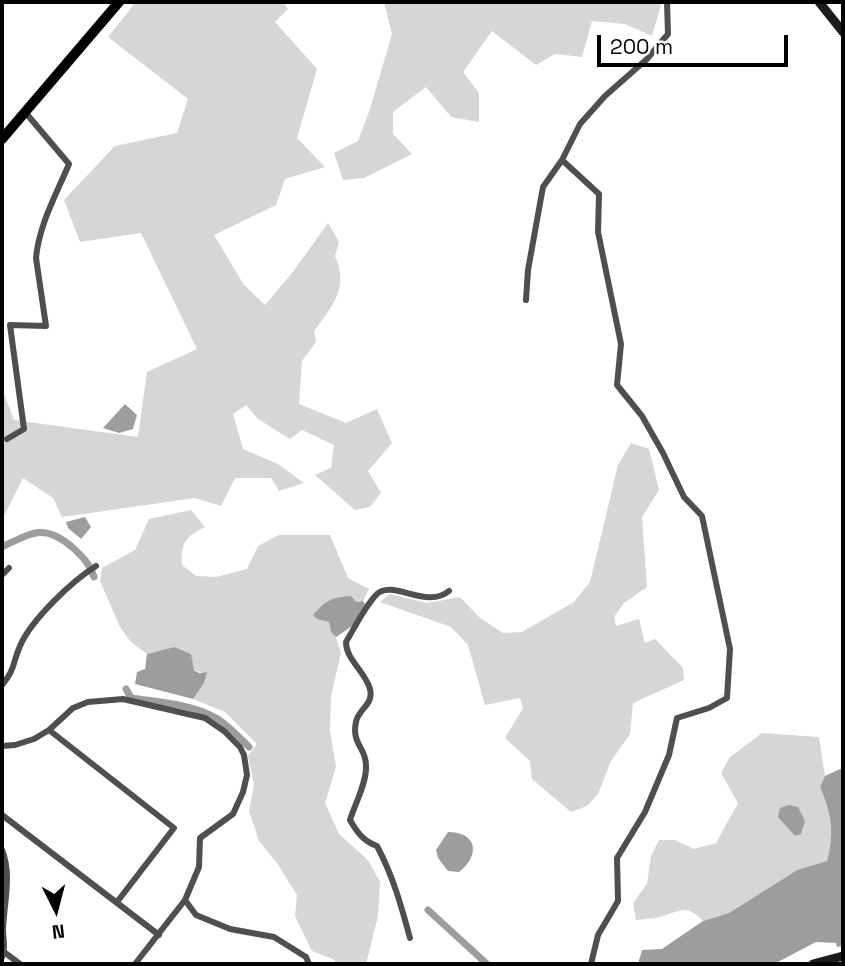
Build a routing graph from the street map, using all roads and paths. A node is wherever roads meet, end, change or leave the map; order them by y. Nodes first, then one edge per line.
1 (119, 2) edge
2 (667, 2) edge
3 (819, 2) edge
4 (843, 32) edge
5 (24, 112) junction
6 (2, 139) edge
7 (562, 160) junction
8 (526, 300) dead end
9 (6, 439) dead end
10 (96, 566) dead end
11 (9, 568) dead end
12 (2, 575) edge
13 (449, 591) dead end
14 (2, 685) edge
15 (49, 730) junction
16 (2, 746) edge
17 (2, 816) edge
18 (2, 850) edge
19 (185, 900) junction
20 (117, 902) junction
21 (2, 929) edge
22 (159, 934) junction
23 (410, 938) dead end
24 (3, 955) edge
25 (843, 956) edge
26 (20, 964) edge
27 (135, 964) edge
28 (309, 964) edge
29 (591, 964) edge
30 (813, 964) edge

1 - 5 main road
2 - 7 street
3 - 4 main road
5 - 6 main road
5 - 9 street
7 - 8 street
7 - 29 street
10 - 14 street
11 - 12 street
13 - 23 street
15 - 16 street
15 - 19 street
15 - 20 street
17 - 20 street
18 - 21 street
19 - 22 street
19 - 28 street
20 - 22 street
21 - 24 street
22 - 27 street
24 - 26 street
25 - 30 main road

